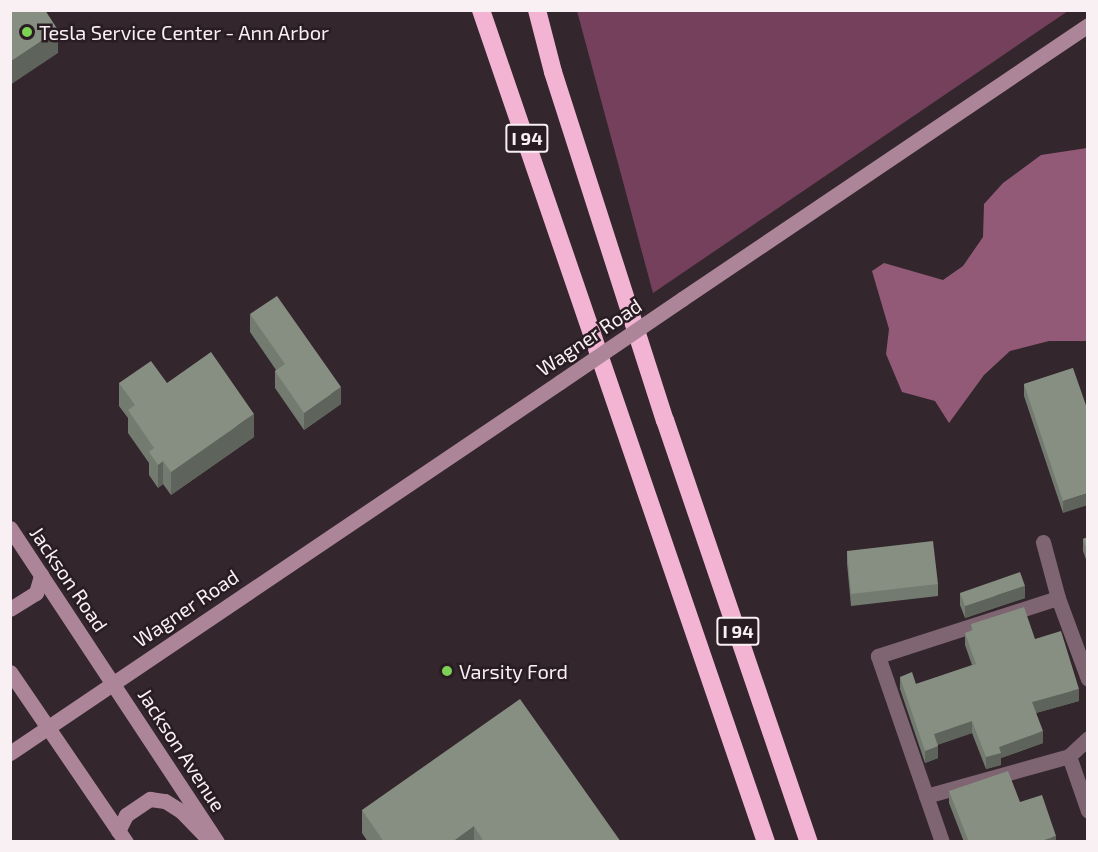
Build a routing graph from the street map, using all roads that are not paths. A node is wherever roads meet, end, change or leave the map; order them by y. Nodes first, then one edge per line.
1 (481, 10) edge
2 (537, 10) edge
3 (1088, 24) edge
4 (10, 528) edge
5 (1043, 542) dead end
6 (41, 575) junction
7 (1058, 598) junction
8 (10, 609) edge
9 (10, 672) edge
10 (1088, 679) edge
11 (113, 682) junction
12 (48, 727) junction
13 (1088, 738) edge
14 (10, 753) edge
15 (1069, 756) junction
16 (926, 796) junction
17 (1088, 811) edge
18 (122, 836) edge
19 (766, 841) edge
20 (210, 842) edge
21 (217, 842) edge
22 (809, 842) edge
23 (942, 842) edge

1 - 19 highway, I 94
2 - 22 highway, I 94
3 - 11 main road, Wagner Road, bridge
4 - 6 main road, Jackson Road
5 - 7 street
6 - 8 main road
6 - 11 main road, Jackson Road
7 - 10 street
7 - 16 street
9 - 12 main road
11 - 12 main road, Wagner Road
11 - 21 main road, Jackson Avenue
12 - 14 main road, Wagner Road
12 - 18 main road
13 - 15 street
15 - 16 street
15 - 17 street
16 - 23 street
18 - 20 main road

